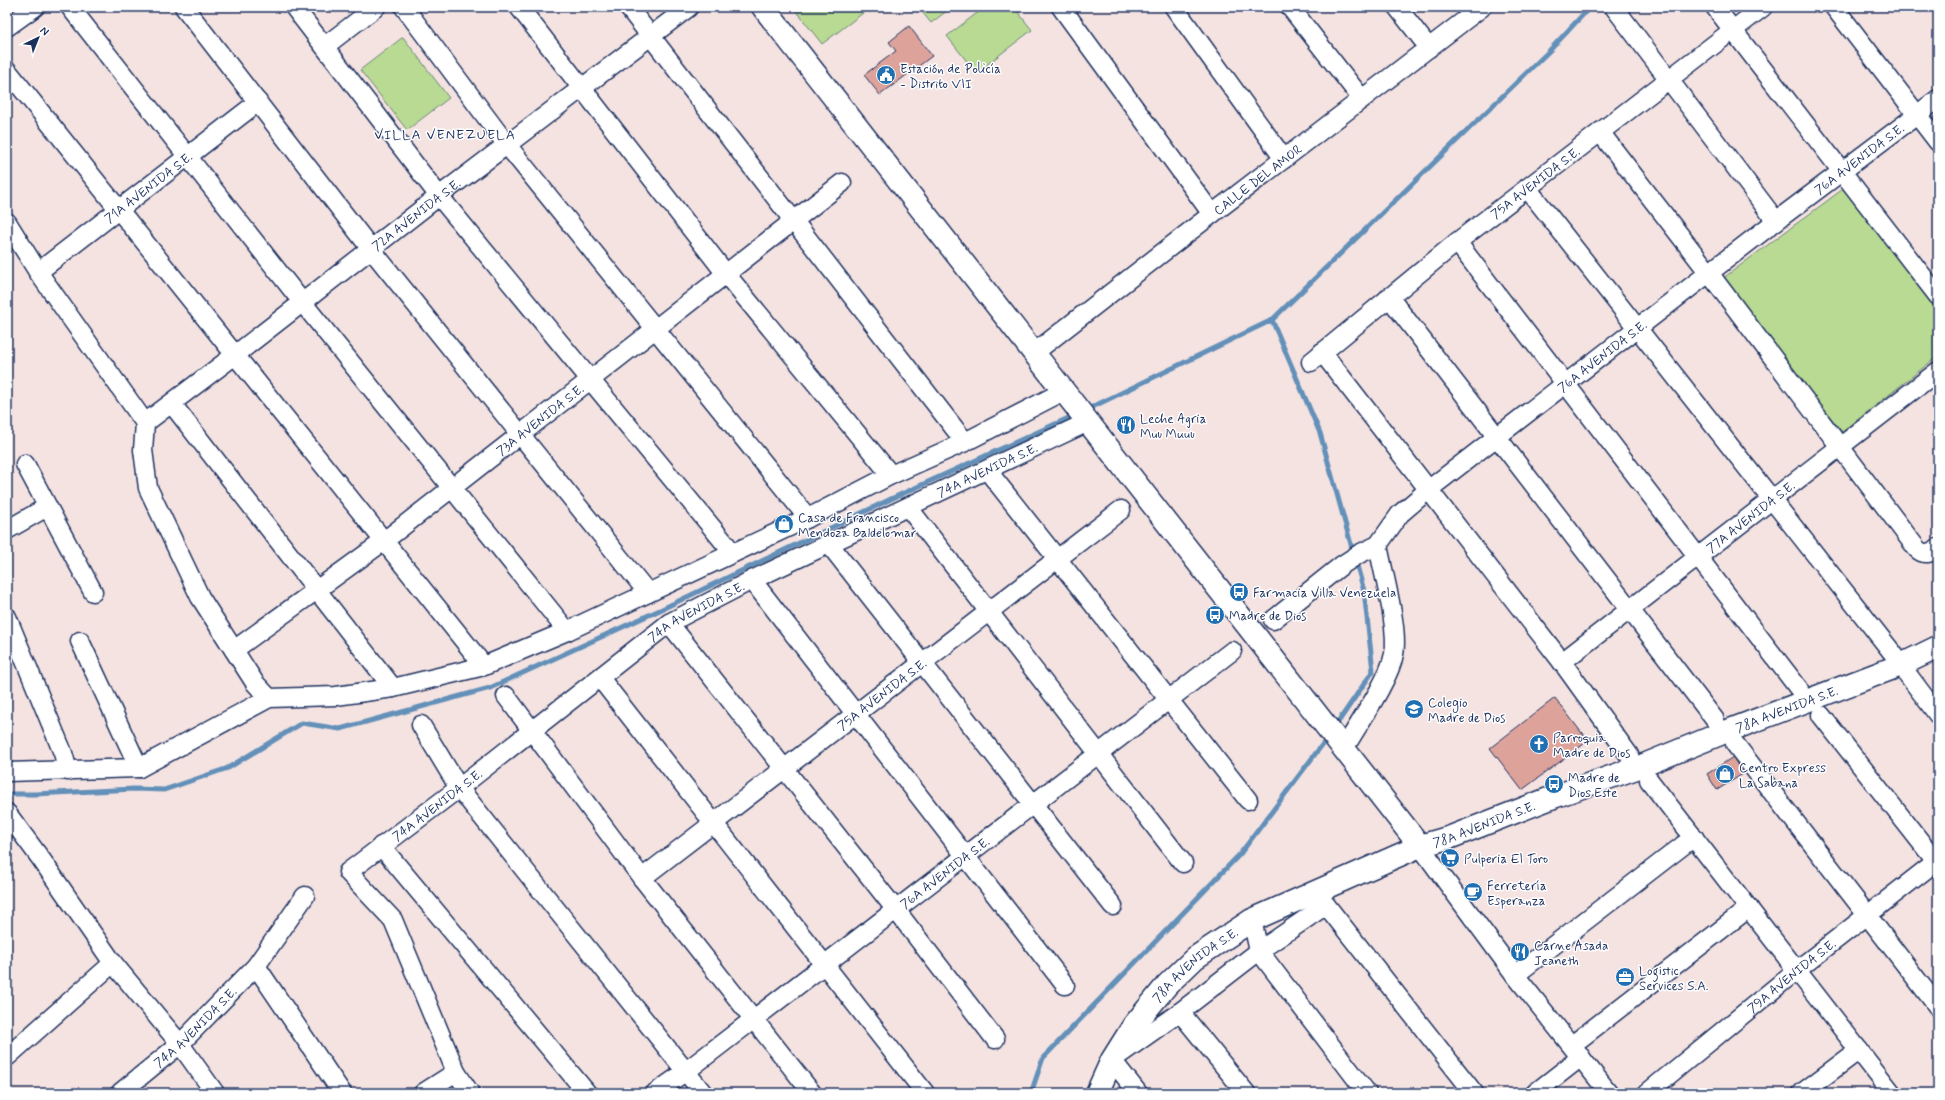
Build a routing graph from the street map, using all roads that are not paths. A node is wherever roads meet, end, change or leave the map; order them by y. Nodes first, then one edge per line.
1 (35, 7) edge
2 (70, 7) edge
3 (184, 7) edge
4 (294, 7) edge
5 (376, 7) edge
6 (404, 7) edge
7 (519, 7) edge
8 (628, 7) edge
9 (689, 7) edge
10 (763, 7) edge
11 (1174, 7) edge
12 (1290, 7) edge
13 (1397, 7) edge
14 (1482, 7) edge
15 (1614, 7) edge
16 (1715, 7) edge
17 (1763, 7) edge
18 (1834, 7) edge
19 (1063, 8) edge
20 (7, 27) edge
21 (1733, 30) junction
22 (651, 37) junction
23 (325, 46) junction
24 (1429, 48) junction
25 (7, 70) edge
26 (1668, 78) junction
27 (582, 89) junction
28 (1362, 99) junction
29 (1938, 99) edge
30 (258, 102) junction
31 (1917, 115) junction
32 (1600, 132) junction
33 (1938, 142) edge
34 (507, 145) junction
35 (188, 156) junction
36 (1284, 159) junction
37 (1842, 172) junction
38 (842, 183) dead end
39 (1527, 188) junction
40 (439, 196) junction
41 (119, 210) junction
42 (1212, 214) junction
43 (794, 221) junction
44 (1776, 221) junction
45 (7, 222) edge
46 (1458, 242) junction
47 (371, 248) junction
48 (38, 272) junction
49 (1709, 273) junction
50 (726, 274) junction
51 (1938, 296) edge
52 (1389, 297) junction
53 (302, 302) junction
54 (656, 328) junction
55 (1638, 329) junction
56 (1034, 353) junction
57 (235, 356) junction
58 (1938, 371) edge
59 (590, 380) junction
60 (1566, 385) junction
61 (1064, 391) junction
62 (172, 404) junction
63 (1088, 422) junction
64 (145, 423) junction
65 (520, 435) junction
66 (1497, 438) junction
67 (966, 442) junction
68 (1840, 447) junction
69 (24, 464) dead end
70 (987, 470) junction
71 (891, 475) junction
72 (451, 488) junction
73 (1428, 490) junction
74 (1772, 500) junction
75 (47, 507) junction
76 (908, 507) junction
77 (1121, 510) dead end
78 (808, 518) junction
79 (7, 530) edge
80 (384, 541) junction
81 (829, 544) junction
82 (1378, 545) junction
83 (1938, 548) edge
84 (733, 554) junction
85 (1698, 557) junction
86 (1058, 560) junction
87 (752, 580) junction
88 (316, 591) junction
89 (93, 592) dead end
90 (648, 593) junction
91 (1630, 610) junction
92 (989, 613) junction
93 (1273, 620) dead end
94 (669, 623) junction
95 (9, 627) edge
96 (567, 631) junction
97 (80, 641) dead end
98 (1938, 647) edge
99 (234, 650) junction
100 (1232, 651) dead end
101 (1895, 656) dead end
102 (1562, 662) junction
103 (923, 663) junction
104 (484, 666) junction
105 (1908, 675) dead end
106 (600, 678) junction
107 (393, 688) junction
108 (1799, 689) dead end
109 (506, 696) dead end
110 (269, 698) junction
111 (1168, 700) junction
112 (855, 713) junction
113 (1821, 715) dead end
114 (1938, 715) edge
115 (1715, 720) dead end
116 (421, 725) dead end
117 (532, 730) junction
118 (1334, 737) junction
119 (1735, 744) dead end
120 (1099, 753) junction
121 (1629, 755) dead end
122 (139, 768) junction
123 (784, 770) junction
124 (68, 771) junction
125 (7, 772) edge
126 (1649, 780) dead end
127 (459, 788) junction
128 (1248, 800) dead end
129 (1033, 804) junction
130 (7, 813) edge
131 (714, 823) junction
132 (1694, 837) junction
133 (382, 846) junction
134 (1420, 846) junction
135 (965, 856) junction
136 (1937, 862) edge
137 (1183, 863) dead end
138 (642, 878) junction
139 (306, 896) dead end
140 (1321, 898) junction
141 (1114, 906) dead end
142 (1749, 908) junction
143 (896, 910) junction
144 (1868, 915) junction
145 (1252, 920) junction
146 (1259, 951) junction
147 (113, 963) junction
148 (824, 965) junction
149 (256, 966) junction
150 (1797, 970) junction
151 (1515, 975) junction
152 (1065, 985) dead end
153 (1938, 1007) edge
154 (1180, 1012) junction
155 (754, 1019) junction
156 (995, 1040) dead end
157 (180, 1044) junction
158 (1859, 1050) junction
159 (1576, 1051) junction
160 (7, 1057) edge
161 (1112, 1060) junction
162 (456, 1072) junction
163 (685, 1072) junction
164 (120, 1093) edge
165 (215, 1093) edge
166 (342, 1093) edge
167 (423, 1093) edge
168 (470, 1093) edge
169 (587, 1093) edge
170 (655, 1093) edge
171 (702, 1093) edge
172 (812, 1093) edge
173 (925, 1093) edge
174 (1097, 1093) edge
175 (1138, 1093) edge
176 (1246, 1093) edge
177 (1367, 1093) edge
178 (1474, 1093) edge
179 (1535, 1093) edge
180 (1609, 1093) edge
181 (1647, 1093) edge
182 (1802, 1093) edge
183 (1892, 1093) edge

1 - 20 street
2 - 35 street
3 - 30 street
4 - 23 street
5 - 23 street
6 - 34 street
7 - 27 street
8 - 22 street
9 - 22 street, 72A AVENIDA S.E.
10 - 56 street
11 - 36 street
12 - 28 street
13 - 24 street
14 - 24 street, CALLE DEL AMOR
15 - 26 street
16 - 21 street
17 - 21 street, 75A AVENIDA S.E.
18 - 31 street
19 - 42 street
21 - 26 street, 75A AVENIDA S.E.
21 - 37 street
22 - 27 street, 72A AVENIDA S.E.
22 - 43 street
23 - 40 street
24 - 28 street, CALLE DEL AMOR
25 - 41 street
26 - 32 street, 75A AVENIDA S.E.
26 - 44 street
27 - 34 street, 72A AVENIDA S.E.
27 - 50 street
28 - 36 street, CALLE DEL AMOR
29 - 31 street, 76A AVENIDA S.E.
30 - 35 street, 71A AVENIDA S.E.
30 - 47 street
31 - 33 street
31 - 37 street, 76A AVENIDA S.E.
32 - 39 street, 75A AVENIDA S.E.
32 - 49 street
34 - 40 street, 72A AVENIDA S.E.
34 - 54 street
35 - 41 street, 71A AVENIDA S.E.
35 - 53 street
36 - 42 street, CALLE DEL AMOR
37 - 44 street, 76A AVENIDA S.E.
37 - 51 street
38 - 43 street, 73A AVENIDA S.E.
39 - 46 street, 75A AVENIDA S.E.
39 - 55 street
40 - 47 street, 72A AVENIDA S.E.
40 - 59 street
41 - 48 street, 71A AVENIDA S.E.
41 - 57 street
42 - 56 street, CALLE DEL AMOR
43 - 50 street, 73A AVENIDA S.E.
43 - 67 street
44 - 49 street, 76A AVENIDA S.E.
45 - 48 street
46 - 52 street, 75A AVENIDA S.E.
46 - 60 street
47 - 53 street, 72A AVENIDA S.E.
47 - 65 street
48 - 64 street
49 - 55 street, 76A AVENIDA S.E.
49 - 68 street
50 - 54 street, 73A AVENIDA S.E.
50 - 71 street
52 - 66 street
52 - 73 street, 75A AVENIDA S.E.
53 - 57 street, 72A AVENIDA S.E.
53 - 72 street
54 - 59 street, 73A AVENIDA S.E.
54 - 78 street
55 - 60 street, 76A AVENIDA S.E.
55 - 74 street
56 - 61 street
57 - 62 street, 72A AVENIDA S.E.
57 - 80 street
58 - 68 street, 77A AVENIDA S.E.
59 - 65 street, 73A AVENIDA S.E.
59 - 84 street
60 - 66 street, 76A AVENIDA S.E.
60 - 85 street
61 - 63 street
61 - 67 street
62 - 64 street, 72A AVENIDA S.E.
62 - 88 street
63 - 70 street, 74A AVENIDA S.E.
63 - 118 street
64 - 99 street
65 - 72 street, 73A AVENIDA S.E.
65 - 90 street
66 - 73 street, 76A AVENIDA S.E.
66 - 91 street
67 - 71 street
68 - 74 street, 77A AVENIDA S.E.
68 - 83 street
69 - 75 street
70 - 76 street, 74A AVENIDA S.E.
70 - 86 street
71 - 78 street
72 - 80 street, 73A AVENIDA S.E.
72 - 96 street
73 - 82 street, 76A AVENIDA S.E.
73 - 102 street
74 - 85 street, 77A AVENIDA S.E.
74 - 101 street
75 - 79 street
75 - 89 street
76 - 81 street, 74A AVENIDA S.E.
76 - 92 street
77 - 86 street, 75A AVENIDA S.E.
78 - 84 street
80 - 88 street, 73A AVENIDA S.E.
80 - 104 street
81 - 87 street, 74A AVENIDA S.E.
81 - 103 street
82 - 93 street, 76A AVENIDA S.E.
82 - 118 street
84 - 90 street
85 - 91 street, 77A AVENIDA S.E.
85 - 108 street
86 - 92 street, 75A AVENIDA S.E.
86 - 111 street
87 - 94 street, 74A AVENIDA S.E.
87 - 112 street
88 - 99 street, 73A AVENIDA S.E.
88 - 107 street
90 - 96 street
91 - 102 street, 77A AVENIDA S.E.
91 - 115 street
92 - 103 street, 75A AVENIDA S.E.
92 - 120 street
94 - 106 street, 74A AVENIDA S.E.
94 - 123 street
95 - 124 street
96 - 104 street
97 - 122 street
98 - 134 street, 78A AVENIDA S.E.
99 - 110 street
100 - 111 street, 76A AVENIDA S.E.
102 - 121 street
103 - 112 street, 75A AVENIDA S.E.
103 - 129 street
104 - 107 street
105 - 114 street
106 - 117 street, 74A AVENIDA S.E.
106 - 131 street
107 - 110 street
109 - 117 street
110 - 122 street
111 - 120 street, 76A AVENIDA S.E.
111 - 128 street
112 - 123 street, 75A AVENIDA S.E.
112 - 135 street
113 - 136 street
116 - 127 street
117 - 127 street, 74A AVENIDA S.E.
117 - 138 street
118 - 134 street
119 - 144 street
120 - 129 street, 76A AVENIDA S.E.
120 - 137 street
122 - 124 street
123 - 131 street, 75A AVENIDA S.E.
123 - 143 street
124 - 125 street
126 - 132 street
127 - 133 street, 74A AVENIDA S.E.
127 - 163 street
129 - 135 street, 76A AVENIDA S.E.
129 - 141 street
130 - 147 street
131 - 138 street, 75A AVENIDA S.E.
131 - 148 street
132 - 142 street
132 - 151 street
133 - 162 street, 74A AVENIDA S.E.
133 - 169 street
134 - 140 street, 78A AVENIDA S.E.
134 - 151 street
135 - 143 street, 76A AVENIDA S.E.
135 - 152 street
136 - 144 street, 79A AVENIDA S.E.
138 - 155 street
139 - 149 street, 74A AVENIDA S.E.
140 - 145 street, 78A AVENIDA S.E.
140 - 146 street
140 - 178 street
142 - 150 street
142 - 159 street
143 - 148 street, 76A AVENIDA S.E.
143 - 156 street
144 - 150 street, 79A AVENIDA S.E.
144 - 153 street
145 - 146 street
145 - 161 street, 78A AVENIDA S.E.
146 - 154 street
146 - 177 street
147 - 157 street
147 - 160 street
148 - 155 street, 76A AVENIDA S.E.
148 - 173 street
149 - 157 street, 74A AVENIDA S.E.
149 - 166 street
150 - 158 street
150 - 181 street, 79A AVENIDA S.E.
151 - 159 street
154 - 161 street
154 - 176 street
155 - 163 street, 76A AVENIDA S.E.
155 - 172 street
157 - 164 street, 74A AVENIDA S.E.
157 - 165 street
158 - 182 street
158 - 183 street
159 - 179 street
159 - 180 street
161 - 174 street, 78A AVENIDA S.E.
161 - 175 street
162 - 167 street
162 - 168 street
163 - 170 street, 76A AVENIDA S.E.
163 - 171 street

